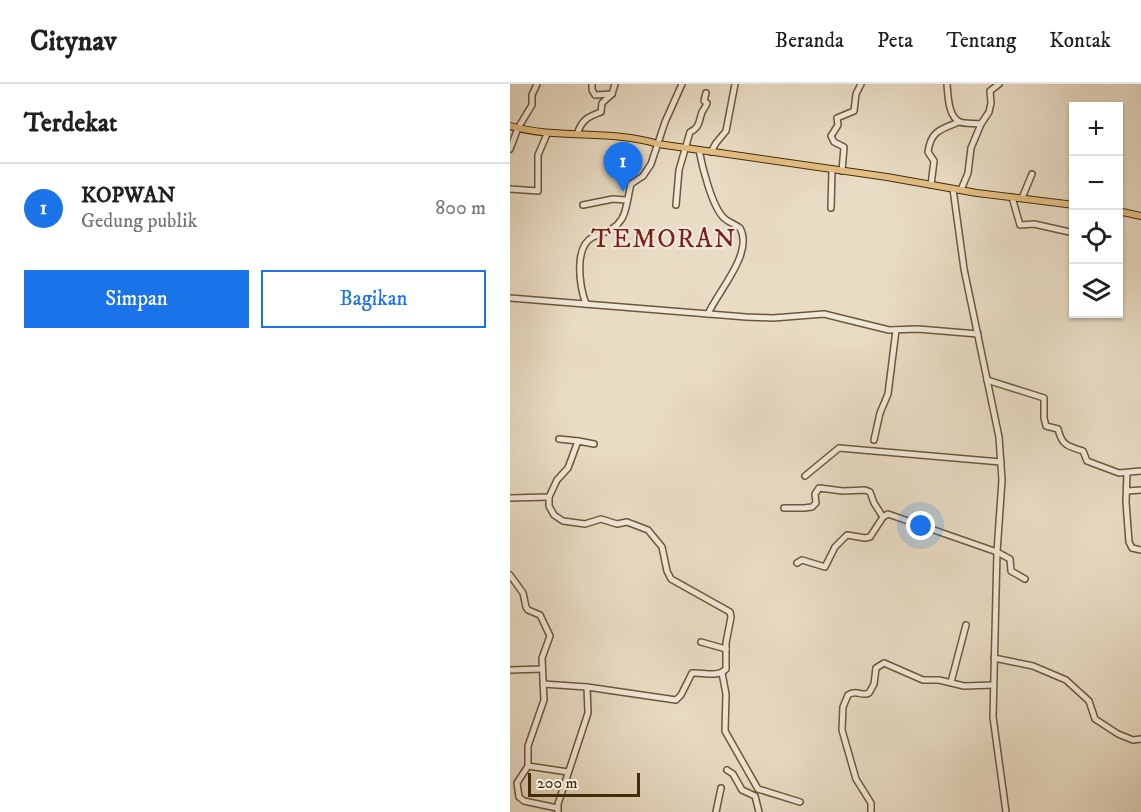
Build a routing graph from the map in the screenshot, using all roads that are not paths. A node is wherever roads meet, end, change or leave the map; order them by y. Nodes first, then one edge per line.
1 (537, 84) edge
2 (592, 84) edge
3 (615, 84) edge
4 (682, 84) edge
5 (735, 84) edge
6 (861, 84) edge
7 (947, 84) edge
8 (999, 84) edge
9 (706, 93) dead end
10 (612, 94) junction
11 (959, 122) junction
12 (981, 124) junction
13 (510, 126) edge
14 (518, 128) junction
15 (547, 134) junction
16 (577, 134) junction
17 (658, 144) junction
18 (684, 148) junction
19 (510, 149) edge
20 (699, 150) junction
21 (711, 152) junction
22 (832, 169) junction
23 (842, 171) junction
24 (1032, 174) dead end
25 (931, 185) junction
26 (510, 189) edge
27 (953, 189) junction
28 (961, 190) junction
29 (1012, 197) junction
30 (1022, 198) junction
31 (626, 200) junction
32 (1069, 204) edge
33 (583, 205) dead end
34 (676, 205) dead end
35 (831, 208) dead end
36 (1123, 212) edge
37 (1141, 216) edge
38 (1069, 232) edge
39 (510, 298) edge
40 (586, 304) junction
41 (708, 314) junction
42 (896, 330) junction
43 (978, 334) junction
44 (987, 380) junction
45 (559, 440) dead end
46 (874, 440) dead end
47 (578, 441) junction
48 (594, 444) dead end
49 (1001, 462) junction
50 (1141, 471) edge
51 (1127, 473) junction
52 (805, 476) dead end
53 (1127, 490) junction
54 (1141, 490) edge
55 (549, 497) junction
56 (510, 498) edge
57 (784, 508) dead end
58 (883, 517) junction
59 (1141, 550) edge
60 (997, 552) junction
61 (797, 563) dead end
62 (510, 575) edge
63 (1025, 579) dead end
64 (966, 625) dead end
65 (701, 642) dead end
66 (726, 649) junction
67 (994, 657) junction
68 (542, 669) junction
69 (510, 670) edge
70 (722, 673) junction
71 (951, 682) junction
72 (543, 684) junction
73 (993, 685) junction
74 (587, 687) junction
75 (1141, 739) edge
76 (528, 766) junction
77 (727, 770) dead end
78 (568, 772) junction
79 (721, 788) dead end
80 (800, 802) dead end
81 (557, 810) edge
82 (716, 812) edge
83 (759, 812) edge
84 (871, 812) edge
85 (1006, 812) edge

1 - 14 street
2 - 10 street
3 - 10 street
4 - 17 street
5 - 21 street
6 - 23 street
7 - 11 street
8 - 12 street
9 - 18 street
10 - 16 street
11 - 12 street
11 - 25 street
12 - 28 street
13 - 14 main road
14 - 15 main road
14 - 19 street
15 - 16 main road
15 - 26 street
16 - 17 main road
17 - 18 main road
17 - 31 street
18 - 20 main road
18 - 34 street
20 - 21 main road
20 - 41 street
21 - 22 main road
22 - 23 main road
22 - 35 street
23 - 25 main road
24 - 30 street
25 - 27 main road
27 - 28 main road
27 - 43 street
28 - 29 main road
29 - 30 main road
29 - 38 street
30 - 32 main road
31 - 33 street
31 - 40 street
36 - 37 main road
39 - 40 street
40 - 41 street
41 - 42 street
42 - 43 street
42 - 46 street
43 - 44 street
44 - 49 street
44 - 51 street
45 - 47 street
47 - 48 street
47 - 55 street
49 - 52 street
49 - 60 street
50 - 51 street
51 - 53 street
53 - 54 street
53 - 59 street
55 - 56 street
55 - 66 street
57 - 58 street
58 - 60 street
58 - 61 street
60 - 63 street
60 - 67 street
62 - 68 street
64 - 71 street
65 - 66 street
66 - 70 street
67 - 73 street
67 - 75 street
68 - 69 street
68 - 72 street
70 - 74 street
70 - 80 street
71 - 73 street
71 - 84 street
72 - 74 street
72 - 76 street
73 - 85 street
74 - 78 street
76 - 78 street
76 - 81 street
77 - 83 street
78 - 81 street
79 - 82 street

